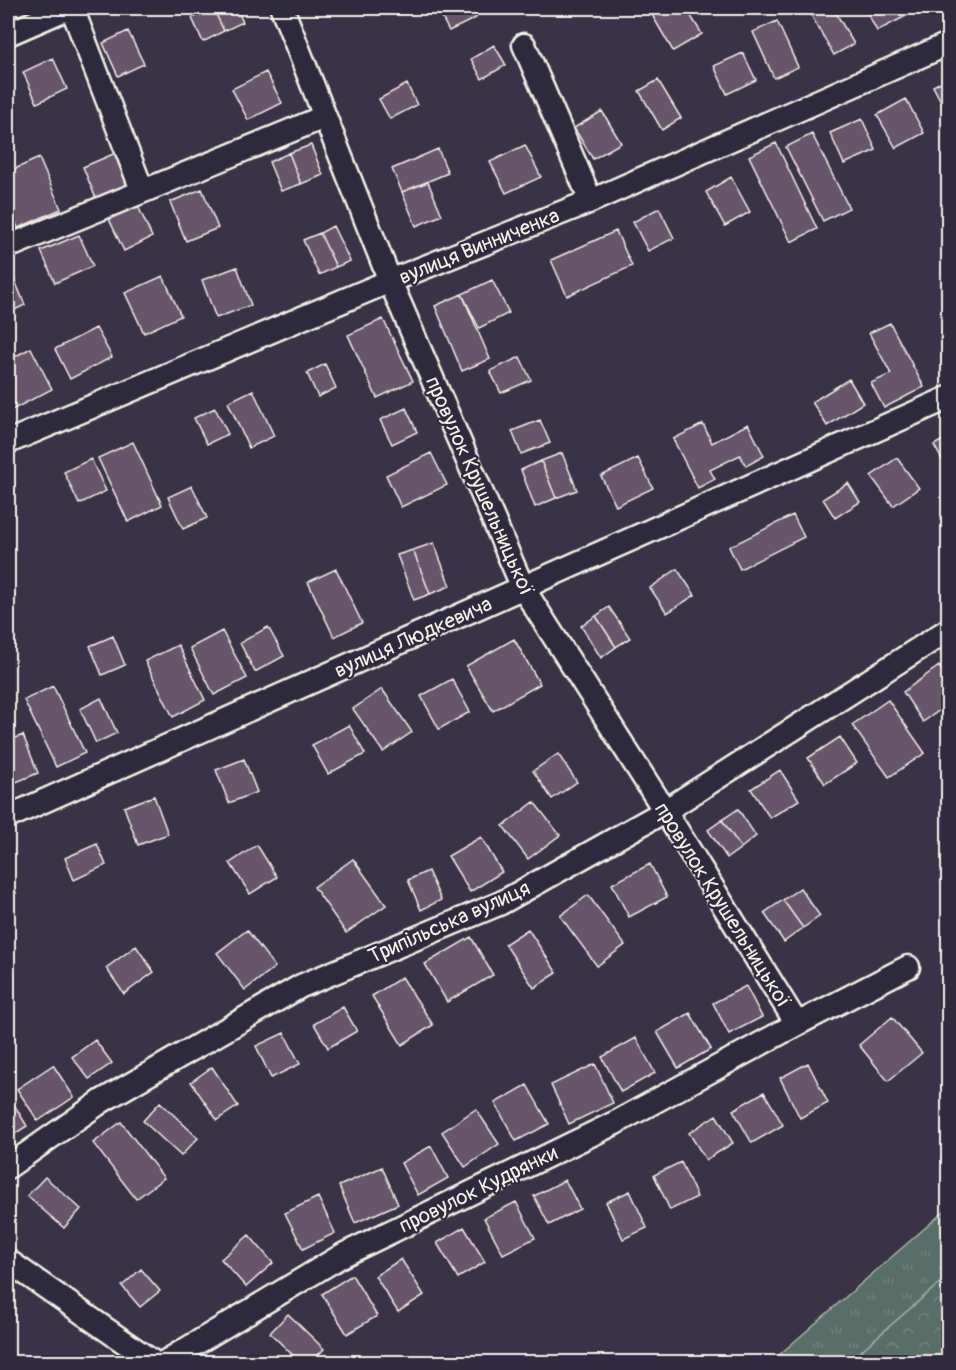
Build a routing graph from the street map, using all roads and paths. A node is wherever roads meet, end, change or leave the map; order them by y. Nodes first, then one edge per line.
1 (68, 8) edge
2 (72, 8) edge
3 (282, 8) edge
4 (8, 34) edge
5 (948, 44) edge
6 (524, 45) dead end
7 (324, 117) junction
8 (142, 190) junction
9 (591, 201) junction
10 (12, 245) dead end
11 (390, 281) junction
12 (948, 398) edge
13 (8, 442) edge
14 (523, 588) junction
15 (948, 630) edge
16 (665, 811) junction
17 (8, 817) edge
18 (908, 967) dead end
19 (797, 1024) junction
20 (8, 1167) edge
21 (8, 1261) edge
22 (153, 1362) edge
23 (165, 1362) edge

1 - 4 street
2 - 8 street
3 - 7 street, провулок Крушельницької
5 - 9 street, вулиця Винниченка
6 - 9 street
7 - 8 street
7 - 11 street, провулок Крушельницької
8 - 10 street
9 - 11 street, вулиця Винниченка
11 - 13 street, вулиця Винниченка
11 - 14 street, провулок Крушельницької
12 - 14 street, вулиця Людкевича
14 - 16 street, провулок Крушельницької
14 - 17 street, вулиця Людкевича
15 - 16 street, Трипільська вулиця
16 - 19 street, провулок Крушельницької
16 - 20 street, Трипільська вулиця
18 - 19 street, провулок Кудрянки
19 - 23 street, провулок Кудрянки
21 - 22 street

